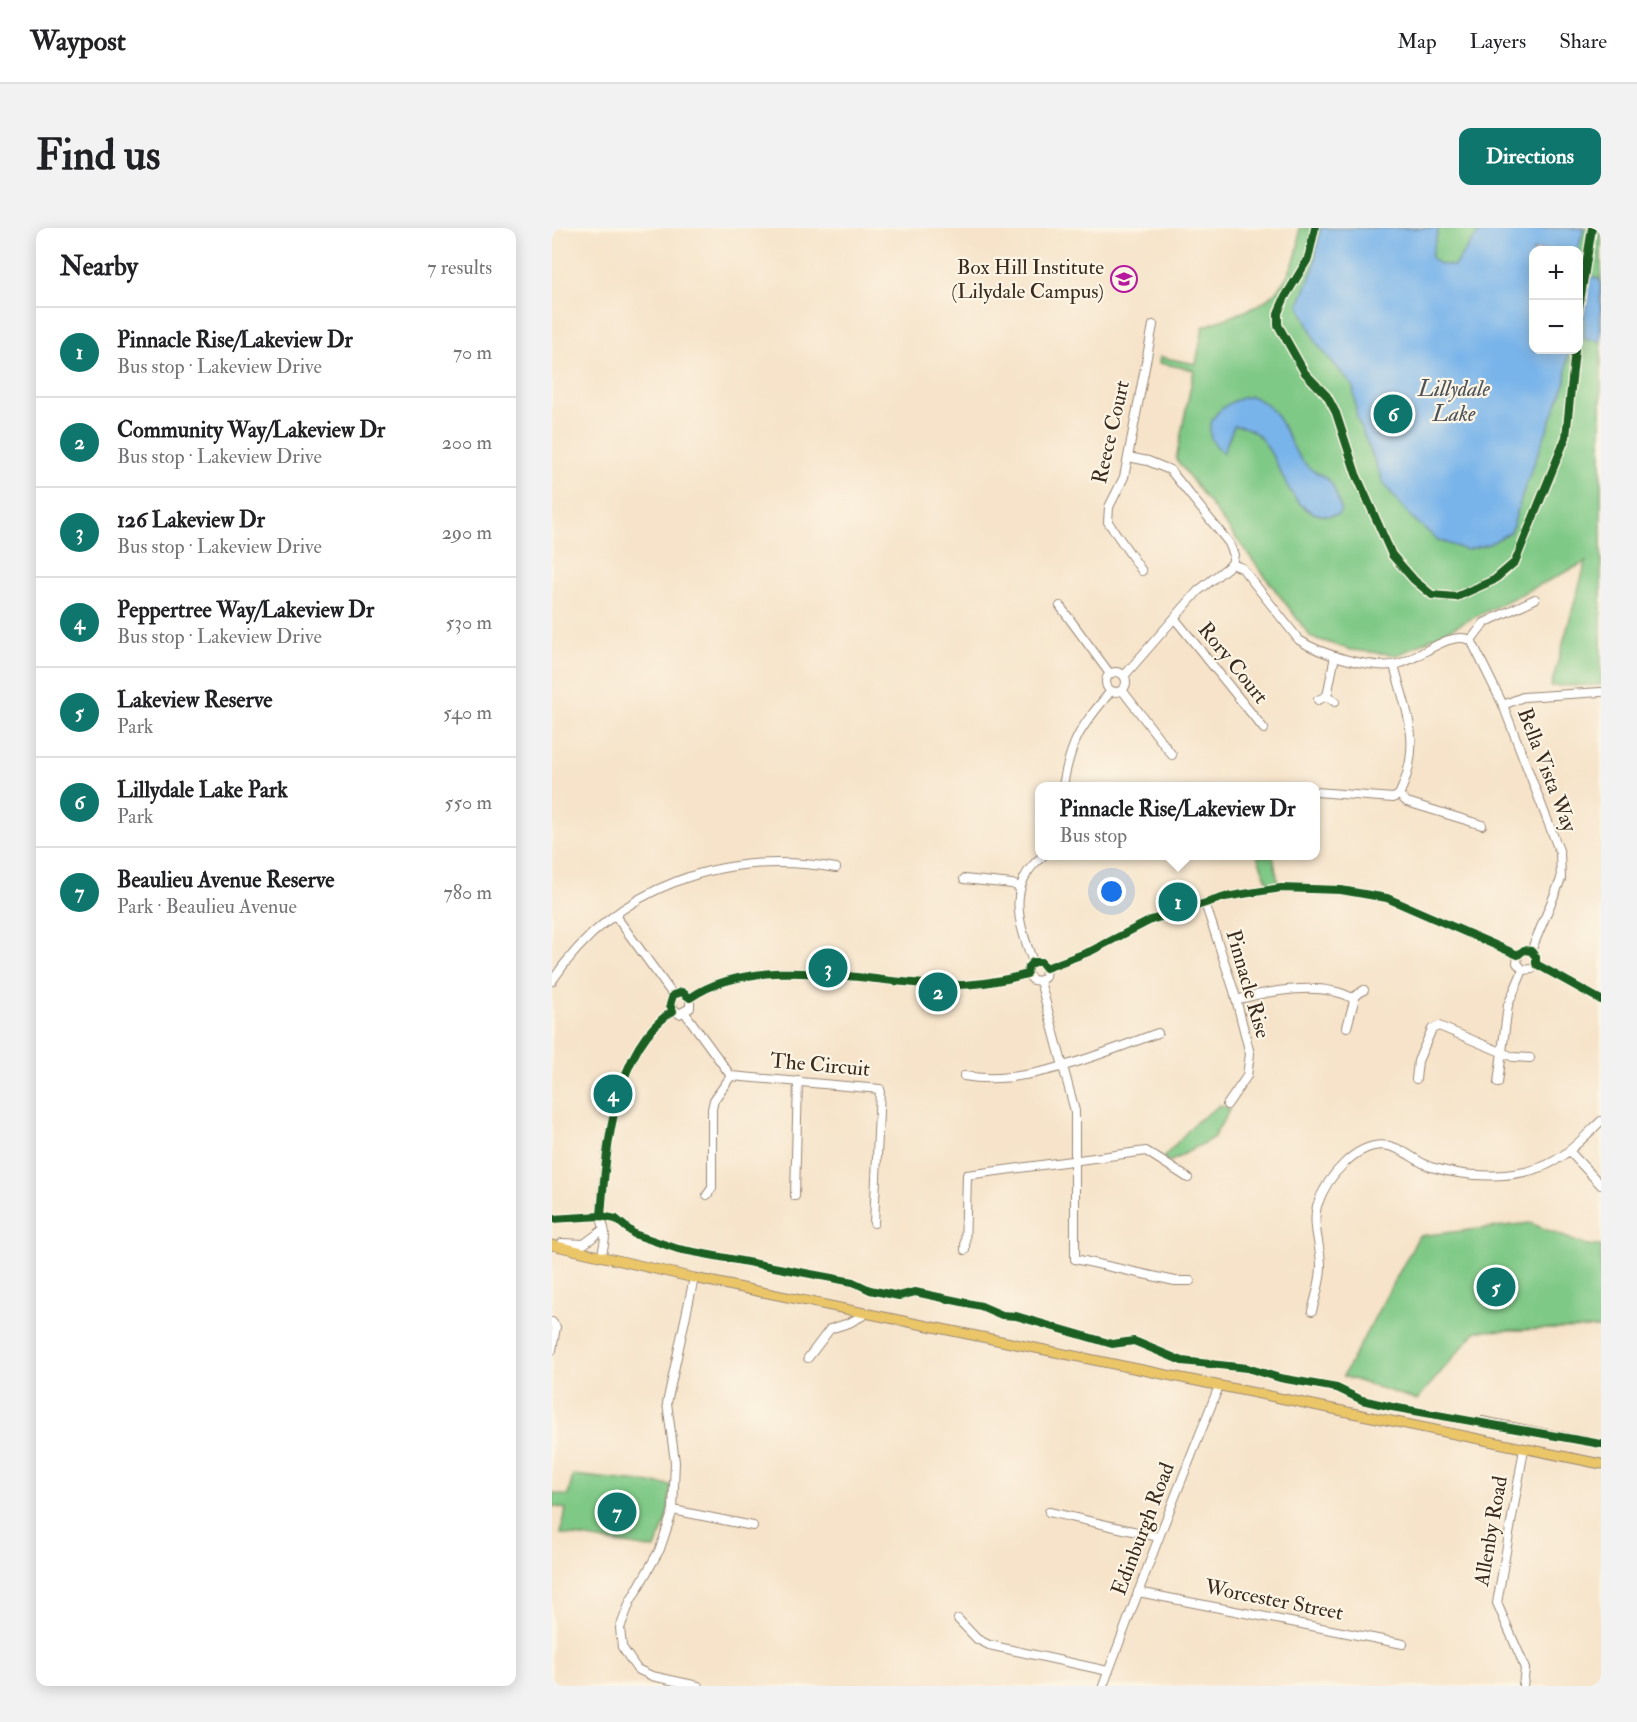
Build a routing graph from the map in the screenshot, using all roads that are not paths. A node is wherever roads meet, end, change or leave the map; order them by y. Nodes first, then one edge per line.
1 (1153, 325) dead end
2 (1128, 457) junction
3 (1232, 564) junction
4 (1142, 571) dead end
5 (1535, 599) dead end
6 (1060, 606) dead end
7 (1175, 619) junction
8 (1471, 640) junction
9 (1335, 656) junction
10 (1394, 665) junction
11 (1110, 674) junction
12 (1124, 676) junction
13 (1122, 690) junction
14 (1112, 692) junction
15 (1601, 692) edge
16 (1327, 696) junction
17 (1318, 700) dead end
18 (1335, 702) dead end
19 (1503, 705) junction
20 (1263, 729) dead end
21 (1172, 755) dead end
22 (1064, 782) edge
23 (1320, 792) edge
24 (1400, 795) junction
25 (1482, 825) dead end
26 (1038, 860) edge
27 (836, 868) dead end
28 (964, 879) dead end
29 (1019, 887) junction
30 (1205, 903) junction
31 (615, 915) junction
32 (1532, 951) junction
33 (1518, 955) junction
34 (1034, 962) junction
35 (1536, 964) junction
36 (1046, 968) junction
37 (1523, 970) junction
38 (1028, 974) junction
39 (552, 981) edge
40 (1040, 981) junction
41 (1364, 990) dead end
42 (673, 995) junction
43 (690, 998) junction
44 (1352, 998) junction
45 (1236, 1000) junction
46 (1601, 1000) edge
47 (673, 1011) junction
48 (685, 1013) junction
49 (1347, 1027) dead end
50 (1158, 1034) dead end
51 (1500, 1052) junction
52 (1530, 1058) dead end
53 (1064, 1064) junction
54 (731, 1076) junction
55 (964, 1076) dead end
56 (1416, 1079) dead end
57 (798, 1081) junction
58 (1498, 1083) dead end
59 (1227, 1105) dead end
60 (1601, 1121) edge
61 (1569, 1151) junction
62 (1074, 1160) junction
63 (1188, 1178) dead end
64 (1601, 1185) edge
65 (707, 1195) dead end
66 (795, 1196) dead end
67 (874, 1223) dead end
68 (604, 1229) junction
69 (552, 1244) edge
70 (964, 1250) dead end
71 (602, 1257) junction
72 (694, 1278) junction
73 (1190, 1281) dead end
74 (1312, 1311) dead end
75 (866, 1314) junction
76 (552, 1322) edge
77 (552, 1350) edge
78 (808, 1358) dead end
79 (1219, 1386) junction
80 (1482, 1421) dead end
81 (1601, 1444) edge
82 (1524, 1449) junction
83 (1601, 1464) edge
84 (673, 1510) junction
85 (1049, 1512) dead end
86 (753, 1526) dead end
87 (1158, 1537) junction
88 (1138, 1592) junction
89 (958, 1619) dead end
90 (1403, 1644) dead end
91 (1108, 1671) junction
92 (698, 1686) edge
93 (1103, 1686) edge
94 (1523, 1686) edge

1 - 2 street, Reece Court
2 - 3 street
2 - 4 street, Reece Court
3 - 7 street
3 - 9 street
5 - 8 street
6 - 11 street
7 - 12 street
7 - 20 street, Rory Court
8 - 10 street
8 - 19 street, Bella Vista Way
9 - 10 street
9 - 16 street
10 - 24 street
11 - 12 street
11 - 14 street
12 - 13 street
13 - 14 street
13 - 21 street
14 - 22 street
15 - 19 street
16 - 17 street
16 - 18 street
19 - 32 street, Bella Vista Way
23 - 24 street
24 - 25 street
26 - 29 street
27 - 31 street
28 - 29 street
29 - 34 street
30 - 33 street
30 - 36 street
30 - 45 street, Pinnacle Rise
31 - 39 street
31 - 42 street
32 - 33 street
32 - 35 street
33 - 37 street
34 - 36 street
34 - 38 street
35 - 37 street
35 - 46 street
36 - 40 street
37 - 51 street
38 - 40 street
38 - 43 street
40 - 53 street
41 - 44 street
42 - 43 street
42 - 47 street
43 - 48 street
44 - 45 street
44 - 49 street
45 - 59 street, Pinnacle Rise
47 - 48 street
47 - 68 street
48 - 54 street
50 - 53 street
51 - 52 street
51 - 56 street
51 - 58 street
53 - 55 street
53 - 62 street
54 - 57 street, The Circuit
54 - 65 street
57 - 66 street
57 - 67 street, The Circuit
60 - 61 street
61 - 64 street
61 - 74 street
62 - 63 street
62 - 70 street
62 - 73 street
68 - 69 street
68 - 71 street
69 - 71 main road
71 - 72 main road
72 - 75 main road
72 - 84 street
75 - 78 street
75 - 79 main road
76 - 77 street
79 - 82 main road
79 - 87 street, Edinburgh Road
80 - 81 street
82 - 83 main road
82 - 94 street, Allenby Road
84 - 86 street
84 - 92 street
85 - 87 street
87 - 88 street, Edinburgh Road
88 - 90 street, Worcester Street
88 - 91 street, Edinburgh Road
89 - 91 street
91 - 93 street, Edinburgh Road

